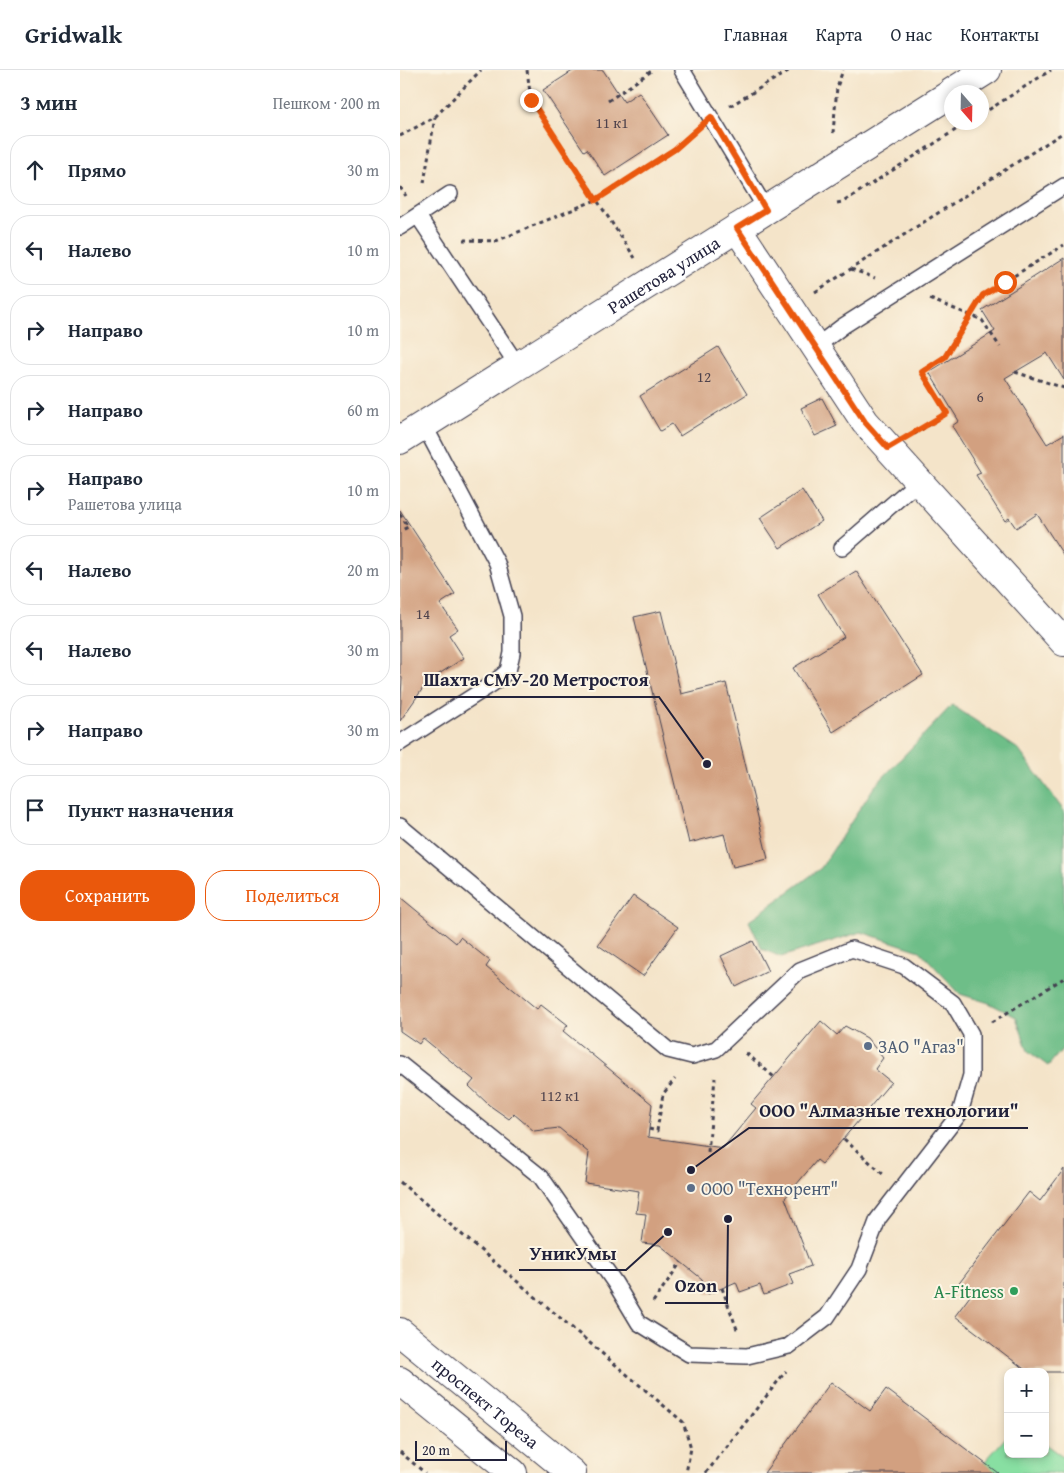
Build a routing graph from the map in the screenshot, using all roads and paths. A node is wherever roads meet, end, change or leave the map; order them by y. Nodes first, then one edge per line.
1 (481, 70) edge
2 (527, 70) edge
3 (653, 70) edge
4 (682, 70) edge
5 (790, 70) edge
6 (843, 70) edge
7 (987, 70) edge
8 (1051, 70) edge
9 (963, 85) edge
10 (944, 97) edge
11 (608, 101) dead end
12 (989, 110) edge
13 (435, 117) junction
14 (711, 117) junction
15 (956, 130) edge
16 (1064, 132) edge
17 (400, 136) edge
18 (832, 139) dead end
19 (1064, 186) edge
20 (450, 194) dead end
21 (596, 200) junction
22 (835, 203) dead end
23 (766, 210) junction
24 (418, 216) junction
25 (400, 227) edge
26 (737, 228) junction
27 (434, 239) junction
28 (1064, 245) edge
29 (638, 262) dead end
30 (789, 308) junction
31 (814, 348) junction
32 (518, 366) junction
33 (1015, 372) dead end
34 (1064, 388) edge
35 (424, 425) junction
36 (400, 440) edge
37 (888, 448) junction
38 (919, 482) junction
39 (400, 514) edge
40 (402, 530) dead end
41 (842, 548) dead end
42 (1064, 642) edge
43 (400, 743) edge
44 (400, 826) edge
45 (1064, 978) edge
46 (971, 1034) junction
47 (742, 1051) dead end
48 (400, 1064) edge
49 (774, 1077) dead end
50 (715, 1078) dead end
51 (675, 1079) dead end
52 (649, 1129) dead end
53 (844, 1139) dead end
54 (708, 1152) dead end
55 (889, 1178) dead end
56 (400, 1182) edge
57 (681, 1262) dead end
58 (722, 1288) dead end
59 (639, 1323) junction
60 (400, 1332) edge
61 (789, 1346) junction
62 (747, 1356) junction
63 (400, 1381) edge
64 (400, 1452) edge
65 (425, 1473) edge
66 (512, 1473) edge
67 (572, 1473) edge
68 (686, 1473) edge
69 (706, 1473) edge

1 - 13 path
2 - 21 path
3 - 11 path
4 - 14 lane
5 - 14 path
6 - 18 path
7 - 9 street, Рашетова улица
8 - 12 path
10 - 23 street, Рашетова улица
13 - 17 path
13 - 24 path
14 - 21 path
14 - 23 lane
15 - 22 path
16 - 30 path
19 - 31 lane
20 - 24 lane
21 - 27 path
21 - 29 path
23 - 26 street, Рашетова улица
24 - 25 lane
24 - 27 lane
26 - 30 street
26 - 32 street, Рашетова улица
27 - 32 lane
28 - 37 path
30 - 31 street
31 - 37 street
32 - 35 street, Рашетова улица
33 - 34 path
35 - 36 street, Рашетова улица
35 - 43 lane
37 - 38 street
38 - 41 lane
38 - 42 street
39 - 40 path
44 - 46 lane
45 - 46 path
46 - 61 lane
47 - 49 path
48 - 59 lane
50 - 54 path
51 - 52 path
53 - 55 path
56 - 68 path
57 - 59 path
58 - 62 path
59 - 62 lane
60 - 67 street, проспект Тореза
61 - 62 lane
61 - 69 path
63 - 66 street, проспект Тореза
64 - 65 path

